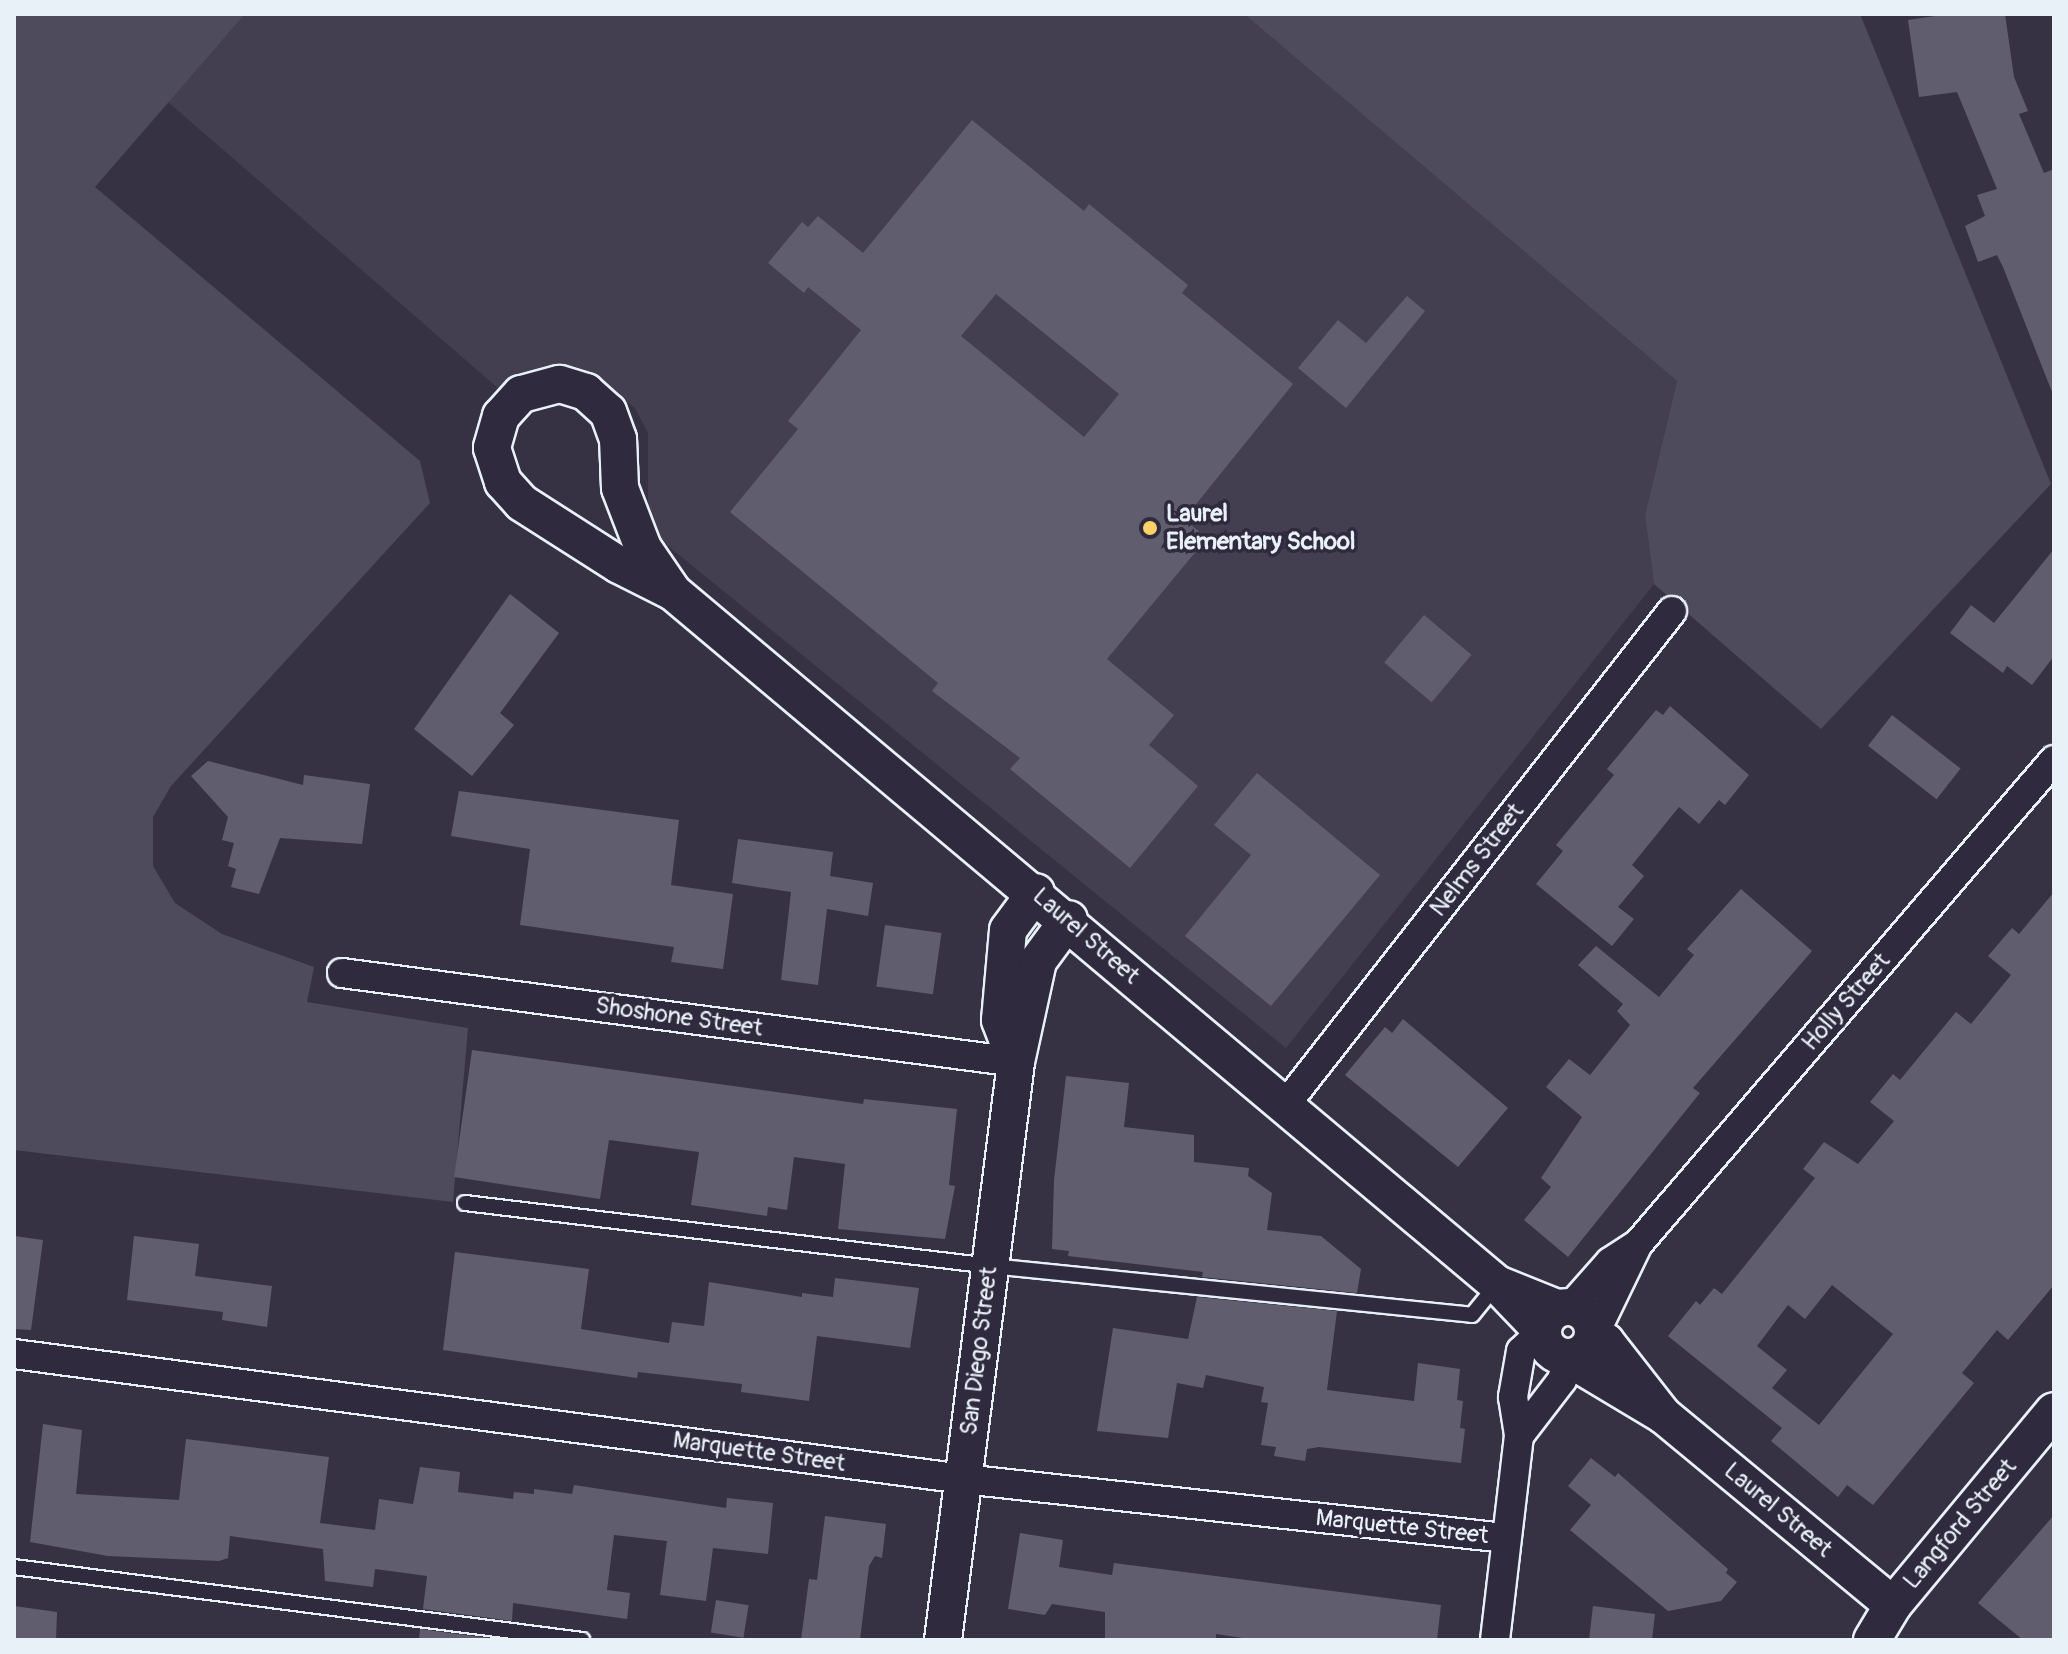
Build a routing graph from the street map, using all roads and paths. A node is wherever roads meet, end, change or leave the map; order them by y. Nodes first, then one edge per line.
1 (673, 592) junction
2 (1672, 611) dead end
3 (2054, 760) edge
4 (1036, 892) junction
5 (1069, 919) junction
6 (342, 973) dead end
7 (1016, 1062) junction
8 (1283, 1108) junction
9 (465, 1203) dead end
10 (1638, 1244) junction
11 (991, 1266) junction
12 (1497, 1284) junction
13 (1557, 1315) junction
14 (1581, 1346) junction
15 (14, 1354) edge
16 (2054, 1411) edge
17 (1519, 1436) junction
18 (963, 1479) junction
19 (1505, 1538) junction
20 (14, 1567) edge
21 (1893, 1605) junction
22 (582, 1640) edge
23 (943, 1640) edge
24 (1495, 1640) edge
25 (1872, 1640) edge

1 - 1 street
1 - 4 street, Laurel Street
2 - 8 street, Nelms Street
3 - 10 street, Holly Street
4 - 5 street, Laurel Street
4 - 7 street, San Diego Street
5 - 7 street, San Diego Street
5 - 8 street, Laurel Street
6 - 7 street, Shoshone Street
7 - 11 street, San Diego Street
8 - 12 street, Laurel Street
9 - 11 lane
10 - 13 street, Holly Street
10 - 14 street, Holly Street
11 - 12 lane
11 - 18 street, San Diego Street
12 - 13 street, Laurel Street
13 - 14 street, Laurel Street
13 - 17 street, Holly Street
14 - 17 street, Holly Street
14 - 21 street, Laurel Street
15 - 18 street, Marquette Street
16 - 21 street, Langford Street
17 - 19 street, Holly Street
18 - 19 street, Marquette Street
18 - 23 street, San Diego Street
19 - 24 street, Holly Street
20 - 22 lane
21 - 25 street, Langford Street

